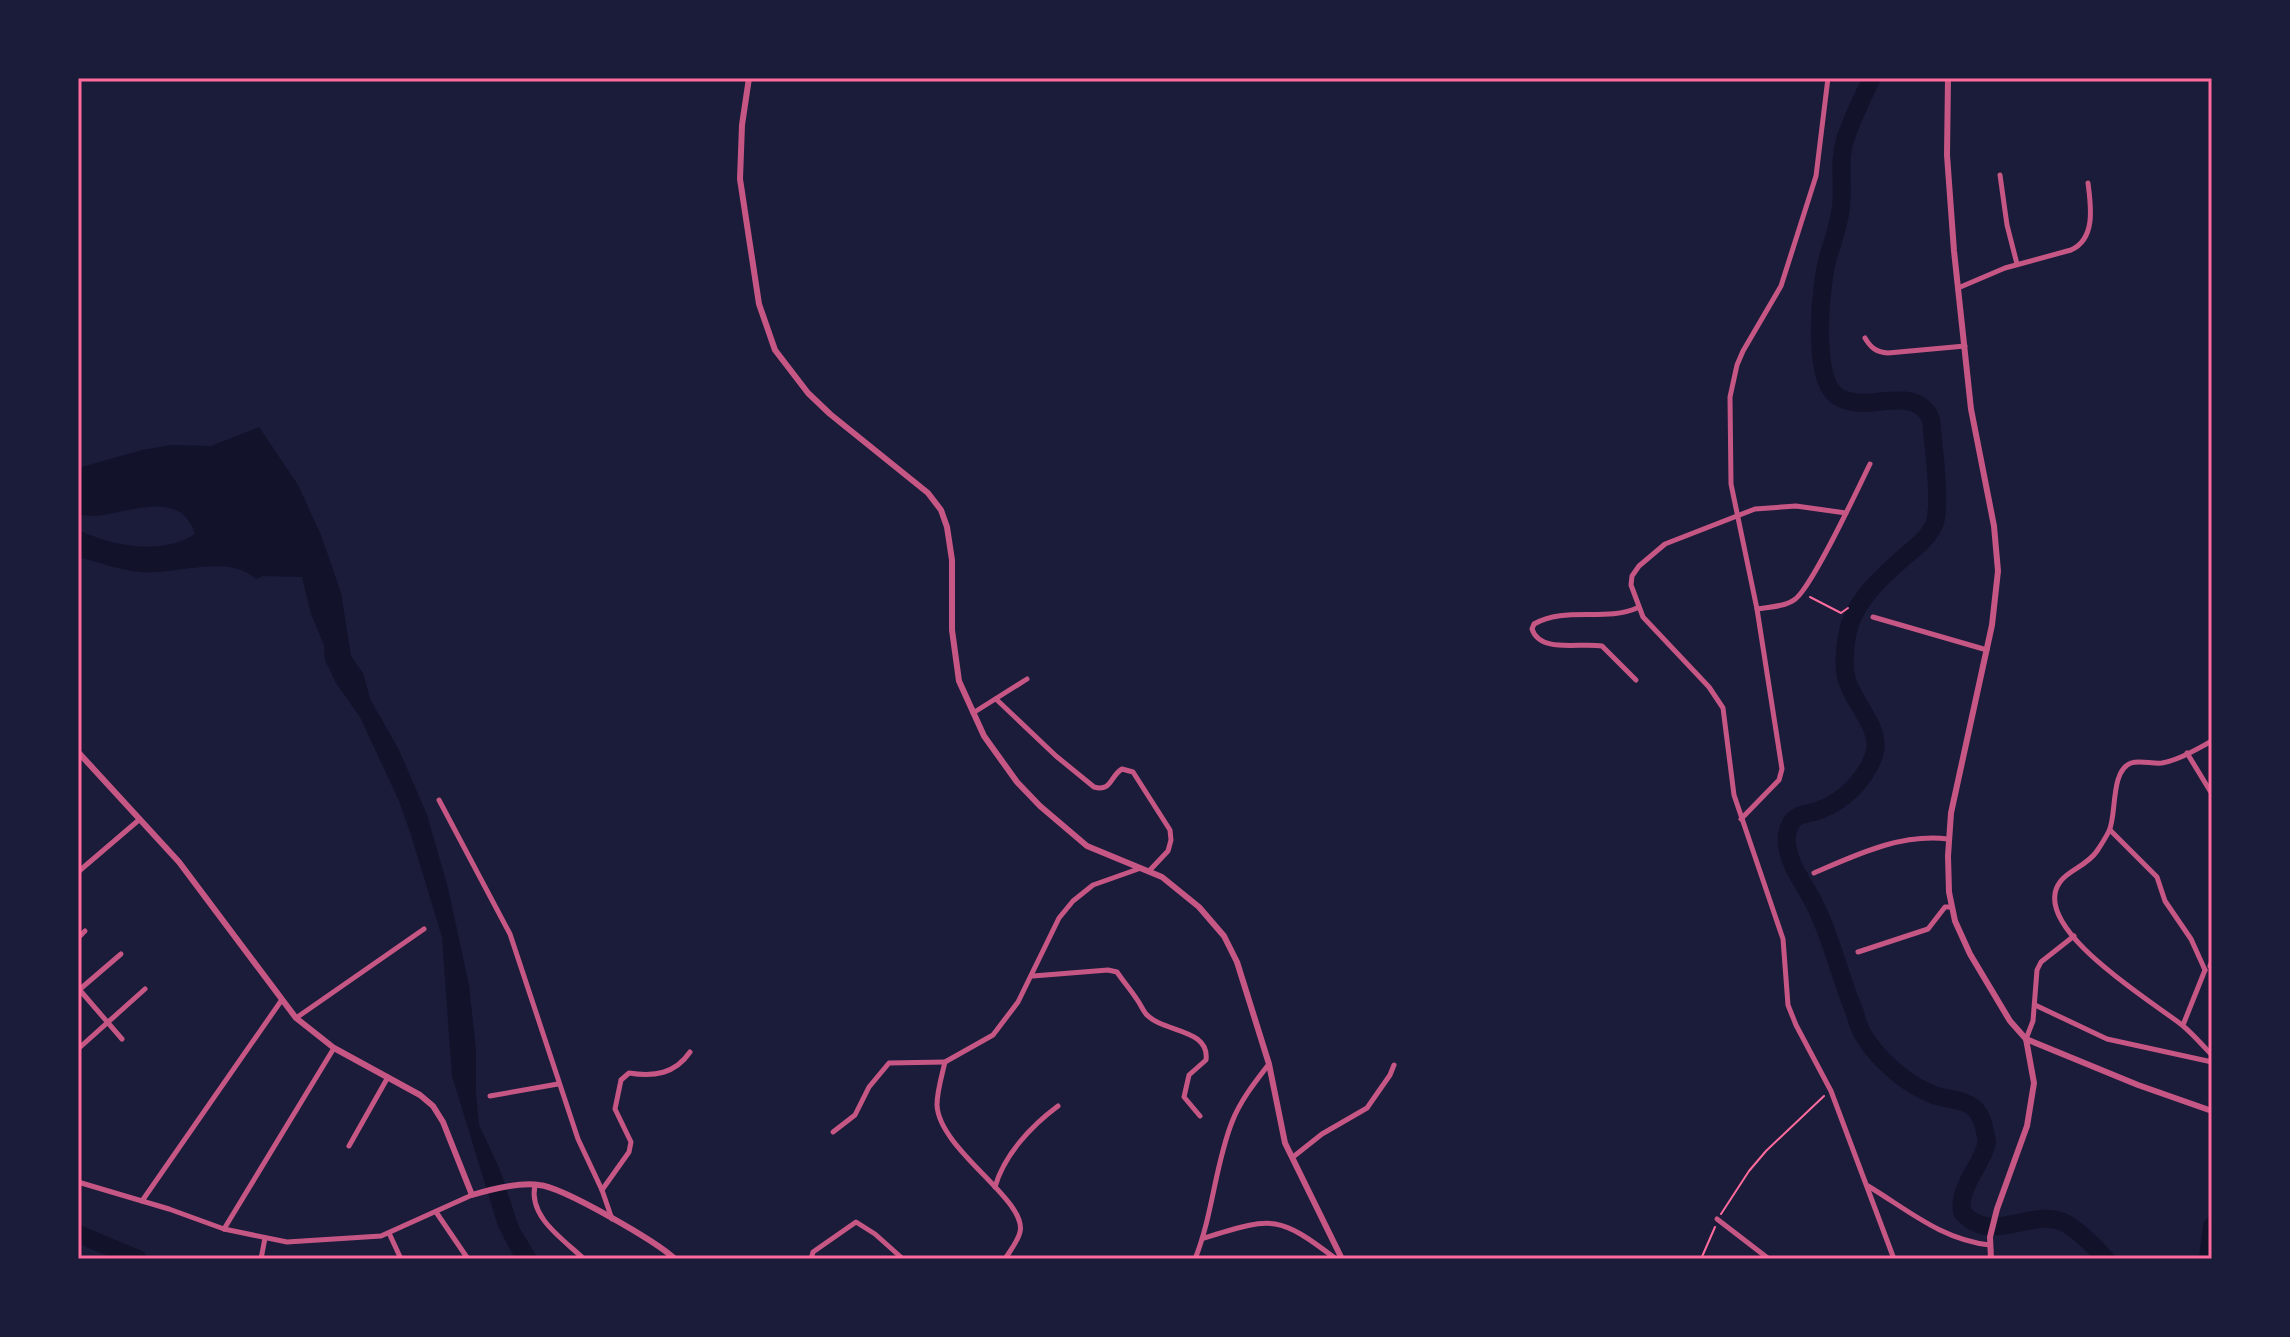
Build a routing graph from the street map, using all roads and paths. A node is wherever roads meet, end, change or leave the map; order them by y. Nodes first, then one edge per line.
1 (749, 78) edge
2 (1828, 78) edge
3 (1948, 78) edge
4 (2000, 175) dead end
5 (2088, 183) dead end
6 (2017, 264) junction
7 (1958, 288) junction
8 (1865, 338) dead end
9 (1966, 346) junction
10 (1870, 464) dead end
11 (1846, 513) junction
12 (1736, 515) junction
13 (1802, 593) junction
14 (1637, 608) junction
15 (1848, 608) dead end
16 (1757, 609) junction
17 (1873, 617) dead end
18 (1987, 650) junction
19 (1027, 679) dead end
20 (1636, 680) dead end
21 (996, 699) junction
22 (972, 714) junction
23 (2212, 741) edge
24 (78, 752) edge
25 (2187, 753) junction
26 (2212, 794) edge
27 (439, 800) dead end
28 (140, 819) junction
29 (1741, 819) junction
30 (2110, 830) junction
31 (1948, 839) junction
32 (1146, 869) junction
33 (78, 872) edge
34 (1814, 873) dead end
35 (1951, 907) junction
36 (424, 929) dead end
37 (85, 931) dead end
38 (2074, 936) junction
39 (78, 938) edge
40 (1858, 952) dead end
41 (121, 954) dead end
42 (2210, 966) edge
43 (1032, 976) junction
44 (78, 989) edge
45 (145, 989) dead end
46 (281, 1001) junction
47 (2035, 1005) junction
48 (296, 1018) junction
49 (108, 1022) junction
50 (2183, 1025) junction
51 (122, 1039) dead end
52 (2026, 1039) junction
53 (334, 1048) junction
54 (78, 1049) edge
55 (690, 1052) dead end
56 (2212, 1055) edge
57 (945, 1062) junction
58 (2212, 1062) edge
59 (1269, 1064) junction
60 (1394, 1065) dead end
61 (388, 1077) junction
62 (558, 1084) junction
63 (1831, 1091) junction
64 (490, 1096) dead end
65 (1058, 1106) dead end
66 (2212, 1111) edge
67 (1200, 1116) dead end
68 (833, 1132) dead end
69 (349, 1146) dead end
70 (1293, 1157) junction
71 (78, 1182) edge
72 (535, 1185) junction
73 (1867, 1185) junction
74 (995, 1187) junction
75 (602, 1190) junction
76 (475, 1194) junction
77 (142, 1201) junction
78 (436, 1212) junction
79 (612, 1219) junction
80 (1717, 1219) junction
81 (224, 1229) junction
82 (389, 1233) junction
83 (265, 1238) junction
84 (1203, 1238) junction
85 (1990, 1241) junction
86 (261, 1259) edge
87 (401, 1259) edge
88 (468, 1259) edge
89 (584, 1259) edge
90 (675, 1259) edge
91 (811, 1259) edge
92 (903, 1259) edge
93 (1005, 1259) edge
94 (1195, 1259) edge
95 (1336, 1259) edge
96 (1342, 1259) edge
97 (1701, 1259) edge
98 (1769, 1259) edge
99 (1894, 1259) edge
100 (1991, 1259) edge

1 - 22 street
2 - 12 street
3 - 7 street
4 - 6 street
5 - 6 street
6 - 7 street
7 - 9 street
8 - 9 street
9 - 18 street
10 - 11 street
11 - 12 street
11 - 13 street
12 - 14 street
12 - 16 street
13 - 15 path
13 - 16 street
14 - 20 street
14 - 29 street
16 - 29 street
17 - 18 street
18 - 31 street
19 - 21 street
21 - 22 street
21 - 32 street
22 - 32 street
23 - 25 street
24 - 28 street
25 - 26 street
25 - 30 street
27 - 62 street
28 - 33 street
28 - 46 street
29 - 63 street
30 - 38 street
30 - 42 street
31 - 34 street
31 - 35 street
32 - 43 street
32 - 59 street
35 - 40 street
35 - 52 street
36 - 48 street
37 - 39 street
38 - 47 street
38 - 50 street
41 - 44 street
42 - 50 street
43 - 57 street
43 - 67 street
44 - 49 street
45 - 49 street
46 - 48 street
46 - 77 street
47 - 52 street
47 - 58 street
48 - 53 street
49 - 51 street
49 - 54 street
50 - 56 street
52 - 66 street
52 - 85 street
53 - 61 street
53 - 81 street
55 - 75 street
57 - 68 street
57 - 74 street
59 - 70 street
59 - 84 street
60 - 70 street
61 - 69 street
61 - 76 street
62 - 64 street
62 - 75 street
63 - 73 street
63 - 80 path
65 - 74 street
70 - 96 street
71 - 77 street
72 - 76 street
72 - 79 street
72 - 89 street
73 - 85 street
73 - 99 street
74 - 93 street
75 - 79 street
76 - 78 street
77 - 81 street
78 - 82 street
78 - 88 street
79 - 90 street
80 - 97 path
80 - 98 street
81 - 83 street
82 - 83 street
82 - 87 street
83 - 86 street
84 - 94 street
84 - 95 street
85 - 100 street
91 - 92 street

